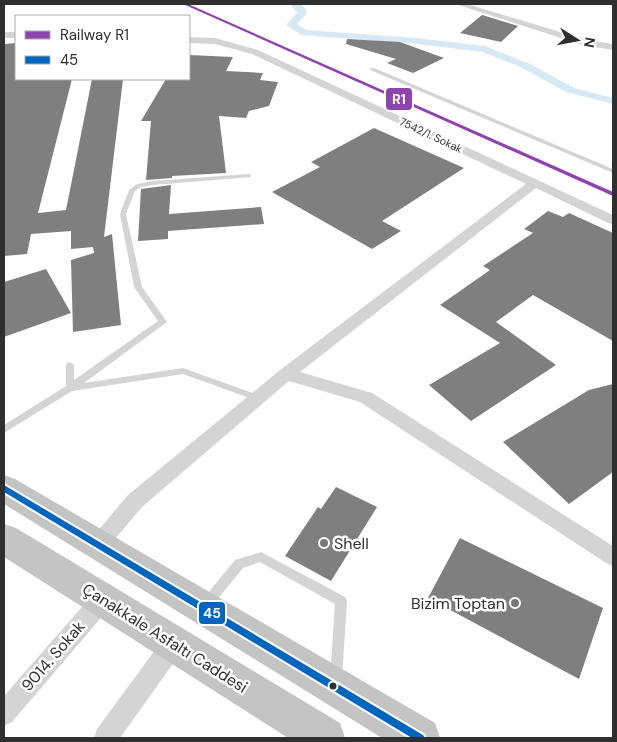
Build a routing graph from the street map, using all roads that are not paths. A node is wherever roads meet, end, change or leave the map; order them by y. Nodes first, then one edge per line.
1 (459, 4) edge
2 (190, 40) edge
3 (613, 47) edge
4 (372, 69) dead end
5 (613, 172) edge
6 (249, 176) dead end
7 (535, 183) junction
8 (613, 220) edge
9 (70, 366) dead end
10 (286, 374) junction
11 (70, 388) junction
12 (258, 398) junction
13 (4, 429) edge
14 (4, 488) edge
15 (4, 539) edge
16 (98, 545) junction
17 (613, 557) edge
18 (103, 599) junction
19 (202, 608) junction
20 (174, 643) junction
21 (336, 688) junction
22 (4, 714) edge
23 (106, 738) edge
24 (325, 738) edge
25 (420, 738) edge

1 - 3 street
2 - 7 street, 7542/1. Sokak
4 - 5 lane
6 - 11 lane
7 - 8 street, 7542/1. Sokak
7 - 10 street
9 - 11 lane
10 - 12 street
10 - 17 street
11 - 12 lane
11 - 13 lane
12 - 16 street
14 - 16 highway
15 - 18 highway, Çanakkale Asfaltı Caddesi
16 - 19 highway
18 - 20 highway, Çanakkale Asfaltı Caddesi
18 - 22 street, 9014. Sokak
19 - 21 highway
19 - 21 lane
20 - 23 street
20 - 24 highway, Çanakkale Asfaltı Caddesi
21 - 25 highway

